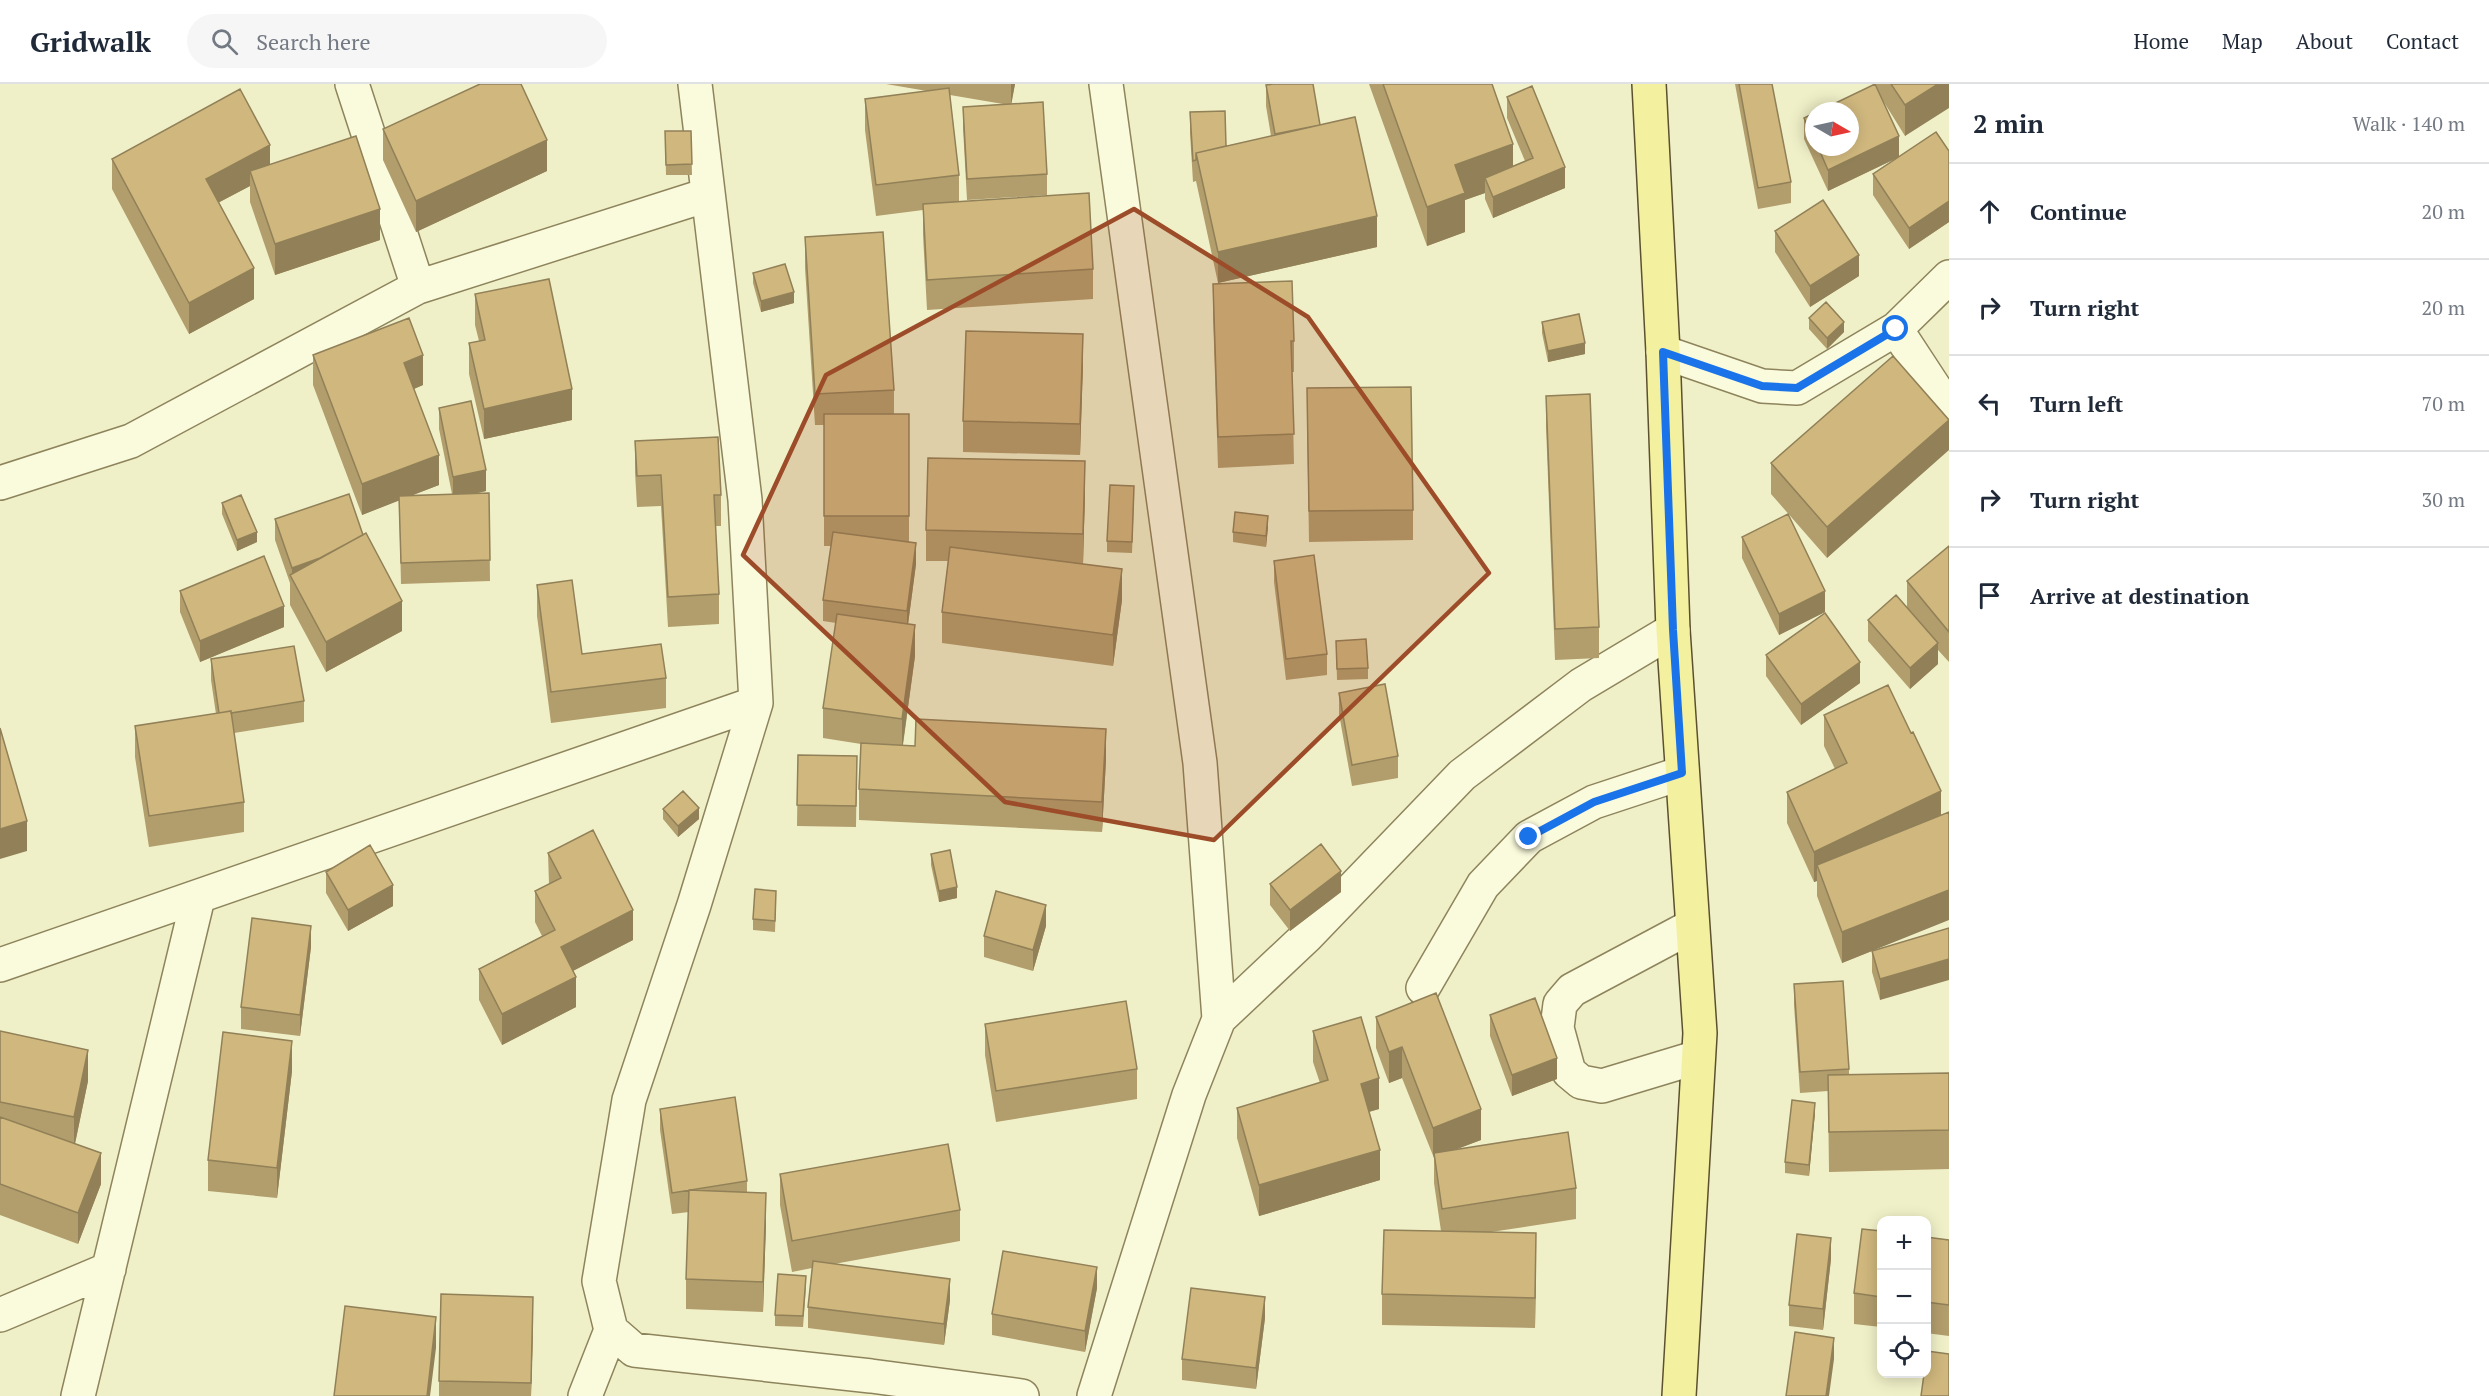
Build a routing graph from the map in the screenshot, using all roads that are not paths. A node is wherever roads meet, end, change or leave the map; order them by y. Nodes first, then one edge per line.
1 (352, 84) edge
2 (695, 84) edge
3 (1106, 84) edge
4 (1649, 84) edge
5 (707, 195) junction
6 (1949, 277) edge
7 (418, 287) junction
8 (1896, 329) junction
9 (1663, 352) junction
10 (1949, 410) edge
11 (0, 483) edge
12 (1673, 630) junction
13 (756, 703) junction
14 (1682, 773) junction
15 (198, 898) junction
16 (1692, 926) junction
17 (0, 965) edge
18 (1423, 988) dead end
19 (1219, 1019) junction
20 (1698, 1057) junction
21 (109, 1269) junction
22 (0, 1315) edge
23 (611, 1330) junction
24 (78, 1396) edge
25 (585, 1396) edge
26 (1022, 1396) edge
27 (1094, 1396) edge
28 (1679, 1396) edge

1 - 7 street
2 - 5 street
3 - 19 street
4 - 9 main road
5 - 7 street
5 - 13 street
6 - 8 street
7 - 11 street
8 - 9 street
8 - 10 street
9 - 12 main road
12 - 14 main road
12 - 19 street
13 - 15 street
13 - 23 street
14 - 16 main road
14 - 18 street
15 - 17 street
15 - 21 street
16 - 20 main road
16 - 20 street
19 - 27 street
20 - 28 main road
21 - 22 street
21 - 24 street
23 - 25 street
23 - 26 street

